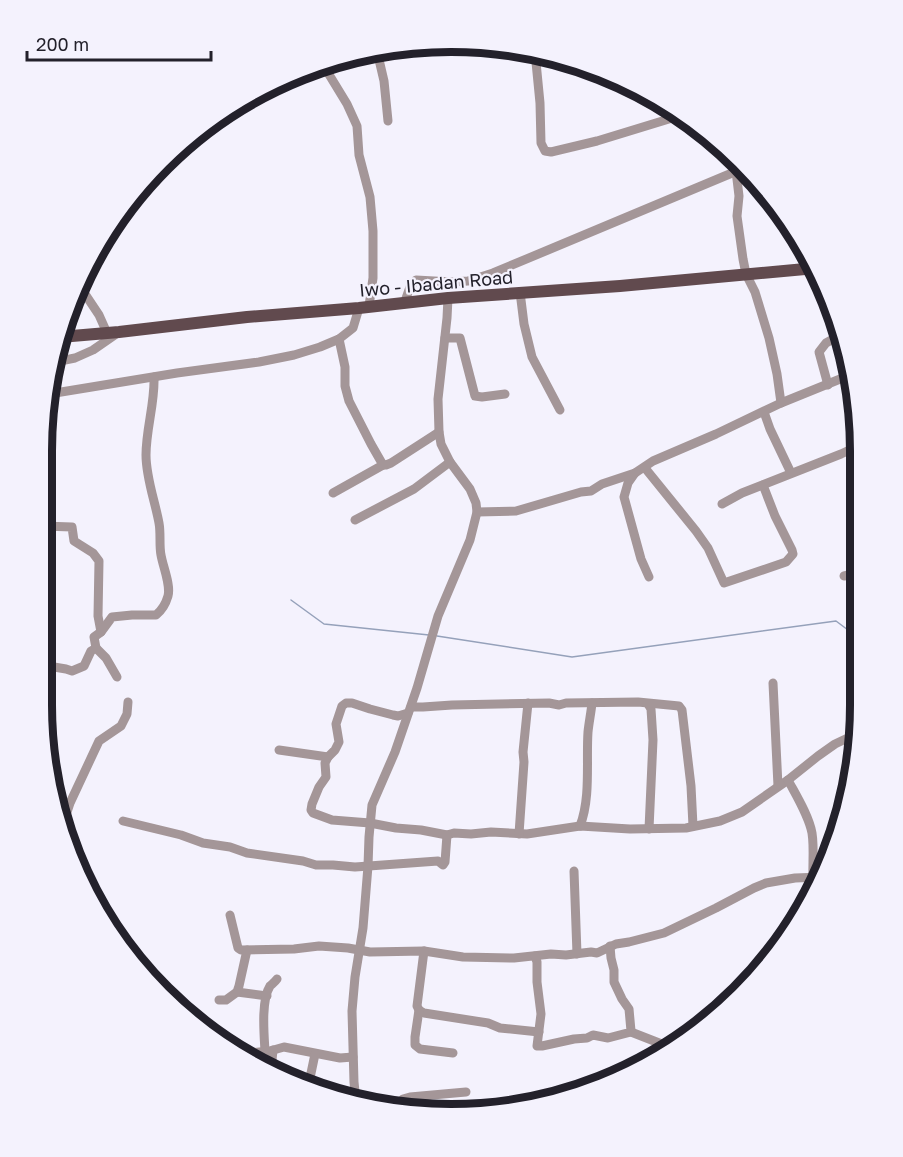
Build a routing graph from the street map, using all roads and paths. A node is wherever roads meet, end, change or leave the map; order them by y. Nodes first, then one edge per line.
1 (378, 59) edge
2 (536, 62) edge
3 (328, 72) edge
4 (671, 118) edge
5 (388, 121) dead end
6 (736, 171) edge
7 (740, 175) edge
8 (806, 269) edge
9 (746, 274) junction
10 (520, 292) junction
11 (85, 294) edge
12 (448, 298) junction
13 (404, 304) junction
14 (364, 307) junction
15 (113, 333) junction
16 (70, 336) edge
17 (445, 338) junction
18 (339, 339) junction
19 (834, 339) edge
20 (63, 361) edge
21 (154, 377) junction
22 (844, 378) edge
23 (828, 385) junction
24 (57, 393) edge
25 (505, 394) dead end
26 (781, 404) junction
27 (560, 410) dead end
28 (764, 412) junction
29 (439, 432) junction
30 (850, 450) edge
31 (450, 462) junction
32 (383, 465) junction
33 (645, 468) junction
34 (635, 473) junction
35 (791, 473) junction
36 (763, 485) junction
37 (333, 493) dead end
38 (722, 504) dead end
39 (477, 512) junction
40 (356, 520) dead end
41 (52, 526) edge
42 (850, 575) edge
43 (844, 576) dead end
44 (649, 577) dead end
45 (101, 632) junction
46 (96, 648) junction
47 (52, 666) edge
48 (117, 678) dead end
49 (772, 683) dead end
50 (128, 702) dead end
51 (592, 703) junction
52 (528, 704) junction
53 (648, 704) junction
54 (409, 710) junction
55 (849, 737) edge
56 (279, 750) dead end
57 (328, 758) junction
58 (788, 780) junction
59 (778, 786) junction
60 (67, 812) edge
61 (123, 821) dead end
62 (370, 823) junction
63 (580, 826) junction
64 (693, 826) junction
65 (649, 829) junction
66 (519, 834) junction
67 (447, 835) junction
68 (368, 866) junction
69 (816, 868) edge
70 (574, 871) dead end
71 (811, 878) edge
72 (230, 915) dead end
73 (610, 946) junction
74 (248, 950) junction
75 (359, 951) junction
76 (424, 951) junction
77 (577, 954) junction
78 (535, 956) junction
79 (277, 979) dead end
80 (237, 992) junction
81 (267, 996) junction
82 (219, 1000) dead end
83 (419, 1010) junction
84 (539, 1032) junction
85 (631, 1032) junction
86 (662, 1044) edge
87 (269, 1050) junction
88 (254, 1052) edge
89 (315, 1053) junction
90 (453, 1053) dead end
91 (353, 1057) junction
92 (270, 1060) edge
93 (310, 1078) edge
94 (466, 1092) dead end
95 (355, 1093) edge
96 (402, 1101) edge

1 - 5 street
2 - 4 street
3 - 14 street
6 - 13 street
7 - 9 street
8 - 9 main road, Iwo - Ibadan Road
9 - 10 main road, Iwo - Ibadan Road
9 - 26 street
10 - 12 main road, Iwo - Ibadan Road
10 - 27 street
11 - 15 street
12 - 13 main road, Iwo - Ibadan Road
12 - 17 street
13 - 14 main road, Iwo - Ibadan Road
14 - 15 main road, Iwo - Ibadan Road
14 - 18 street
15 - 16 main road, Iwo - Ibadan Road
15 - 20 street
17 - 25 street
17 - 29 street
18 - 21 street
18 - 32 street
19 - 23 street
21 - 24 street
21 - 45 street
22 - 23 street
23 - 26 street
26 - 28 street
28 - 33 street
28 - 35 street
29 - 31 street
29 - 32 street
30 - 35 street
31 - 39 street
31 - 40 street
32 - 37 street
33 - 34 street
33 - 36 street
34 - 39 street
34 - 44 street
35 - 36 street
36 - 38 street
39 - 54 street
41 - 45 street
42 - 43 street
45 - 46 street
46 - 47 street
46 - 48 street
49 - 59 street
50 - 60 street
51 - 52 street
51 - 53 street
51 - 63 street
52 - 54 street
52 - 66 street
53 - 64 street
53 - 65 street
54 - 57 street
54 - 62 street
55 - 58 street
56 - 57 street
57 - 62 street
58 - 59 street
58 - 69 street
59 - 64 street
61 - 68 street
62 - 67 street
62 - 68 street
63 - 65 street
63 - 66 street
64 - 65 street
66 - 67 street
67 - 68 street
68 - 75 street
70 - 77 street
71 - 73 street
72 - 74 street
73 - 77 street
73 - 85 street
74 - 75 street
74 - 80 street
75 - 76 street
75 - 91 street
76 - 78 street
76 - 83 street
77 - 78 street
78 - 84 street
79 - 81 street
80 - 81 street
80 - 82 street
81 - 87 street
83 - 84 street
83 - 90 street
84 - 85 street
85 - 86 street
87 - 88 street
87 - 89 street
87 - 92 street
89 - 91 street
89 - 93 street
91 - 95 street
94 - 96 street

